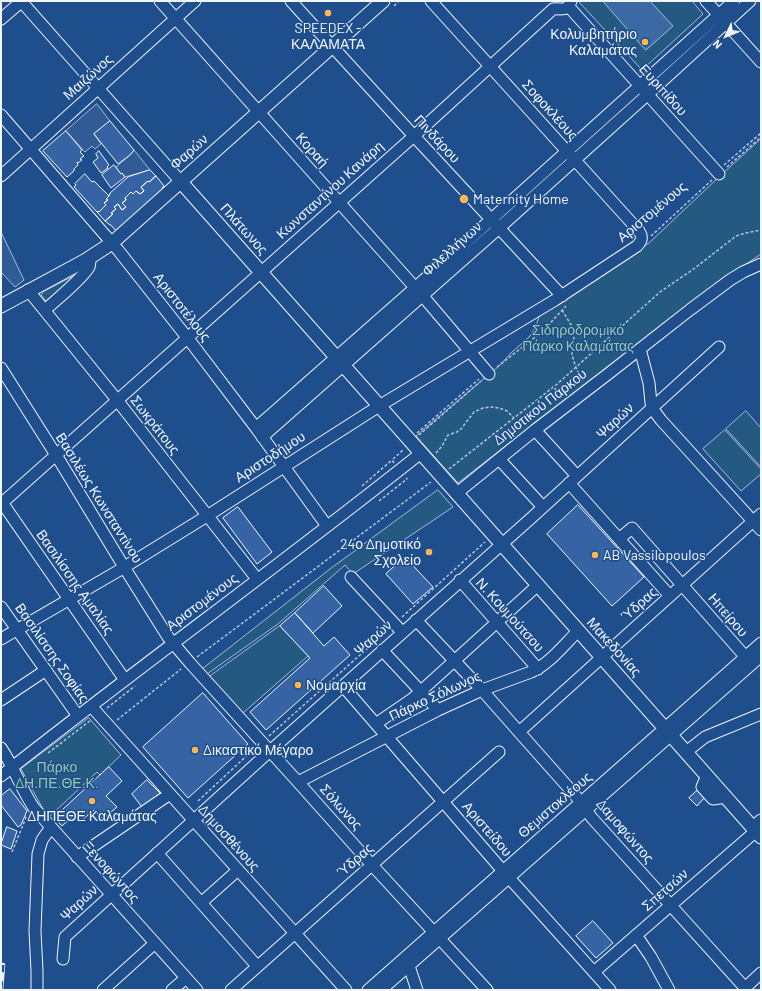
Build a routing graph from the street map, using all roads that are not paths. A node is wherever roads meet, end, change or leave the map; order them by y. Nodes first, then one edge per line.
1 (21, 1) edge
2 (160, 1) edge
3 (195, 1) edge
4 (291, 1) edge
5 (384, 1) edge
6 (431, 1) edge
7 (706, 1) edge
8 (734, 1) edge
9 (750, 1) edge
10 (570, 4) edge
11 (553, 5) edge
12 (175, 18) junction
13 (722, 19) junction
14 (1, 20) edge
15 (332, 46) junction
16 (761, 62) edge
17 (490, 66) junction
18 (640, 86) junction
19 (98, 88) junction
20 (647, 95) junction
21 (258, 112) junction
22 (1, 116) edge
23 (414, 136) junction
24 (31, 150) junction
25 (571, 156) junction
26 (718, 173) road end
27 (1, 176) edge
28 (181, 182) junction
29 (338, 203) junction
30 (495, 224) junction
31 (641, 241) joint
32 (112, 243) junction
33 (90, 257) junction
34 (761, 264) edge
35 (261, 272) junction
36 (28, 290) junction
37 (418, 292) junction
38 (558, 298) junction
39 (1, 306) edge
40 (45, 310) junction
41 (187, 338) junction
42 (719, 347) dead end
43 (640, 349) junction
44 (470, 351) junction
45 (340, 361) junction
46 (1, 368) edge
47 (486, 375) road end
48 (117, 400) junction
49 (379, 406) junction
50 (652, 407) junction
51 (534, 430) junction
52 (259, 433) junction
53 (55, 455) junction
54 (424, 456) junction
55 (499, 459) junction
56 (283, 466) junction
57 (444, 474) joint
58 (573, 480) junction
59 (457, 493) junction
60 (1, 502) edge
61 (543, 507) junction
62 (207, 516) junction
63 (757, 518) edge
64 (327, 526) junction
65 (761, 530) edge
66 (619, 539) junction
67 (501, 544) junction
68 (124, 568) junction
69 (351, 576) dead end
70 (256, 579) junction
71 (460, 580) junction
72 (538, 585) junction
73 (682, 585) junction
74 (670, 596) junction
75 (69, 599) junction
76 (1, 607) edge
77 (416, 620) junction
78 (497, 622) junction
79 (398, 628) junction
80 (18, 630) junction
81 (578, 631) junction
82 (1, 639) edge
83 (173, 643) junction
84 (761, 643) edge
85 (382, 650) junction
86 (761, 656) edge
87 (602, 657) junction
88 (454, 661) junction
89 (748, 661) junction
90 (538, 669) junction
91 (46, 670) junction
92 (125, 680) junction
93 (343, 686) junction
94 (482, 690) junction
95 (421, 691) junction
96 (1, 700) edge
97 (91, 706) junction
98 (438, 710) junction
99 (761, 714) edge
100 (78, 716) junction
101 (376, 723) junction
102 (519, 732) junction
103 (668, 732) junction
104 (388, 736) junction
105 (1, 748) edge
106 (270, 751) junction
107 (499, 752) dead end
108 (686, 752) junction
109 (12, 767) junction
110 (1, 776) edge
111 (298, 782) junction
112 (170, 794) junction
113 (443, 801) junction
114 (584, 806) junction
115 (190, 817) junction
116 (51, 827) junction
117 (758, 829) edge
118 (157, 853) junction
119 (77, 857) junction
120 (372, 865) junction
121 (238, 870) junction
122 (506, 874) junction
123 (111, 894) junction
124 (201, 903) junction
125 (670, 905) junction
126 (295, 933) junction
127 (636, 935) junction
128 (436, 936) junction
129 (155, 943) junction
130 (63, 959) dead end
131 (257, 966) junction
132 (409, 966) junction
133 (594, 972) junction
134 (761, 974) edge
135 (186, 978) junction
136 (746, 989) edge
137 (37, 990) edge
138 (103, 990) edge
139 (172, 990) edge
140 (197, 990) edge
141 (231, 990) edge
142 (346, 990) edge
143 (368, 990) edge
144 (381, 990) edge
145 (417, 990) edge
146 (487, 990) edge
147 (610, 990) edge
148 (669, 990) edge

1 - 14 street
1 - 19 street, Πλάτωνος
2 - 12 street, Κοραή
3 - 12 street, Μαιζώνος
4 - 15 street, Πινδάρου
5 - 15 main road, Φαρών
6 - 17 street, Σοφοκλέους
7 - 13 street
8 - 13 street, Φιλελλήνων
9 - 13 street, Φιλελλήνων
10 - 11 street, Κωνσταντίνου Κανάρη
10 - 18 street, Ευριπίδου
11 - 17 street, Κωνσταντίνου Κανάρη
12 - 19 street, Μαιζώνος
12 - 21 street, Κοραή
13 - 16 street
13 - 18 street, Φιλελλήνων
13 - 20 street, Φιλελλήνων
15 - 21 main road, Φαρών
15 - 23 street, Πινδάρου
17 - 23 street, Κωνσταντίνου Κανάρη
17 - 25 street, Σοφοκλέους
18 - 20 street, Ευριπίδου
18 - 25 street, Φιλελλήνων
19 - 24 street, Μαιζώνος
19 - 28 street, Πλάτωνος
20 - 25 street, Φιλελλήνων
20 - 26 street, Ευριπίδου
21 - 28 main road, Φαρών
21 - 29 street, Κοραή
22 - 24 street, Αριστοτέλους
23 - 29 street, Κωνσταντίνου Κανάρη
23 - 30 street, Πινδάρου
24 - 27 street, Μαιζώνος
24 - 32 street, Αριστοτέλους
25 - 30 street, Φιλελλήνων
25 - 31 street, Σοφοκλέους
28 - 32 main road, Φαρών
28 - 35 main road, Πλάτωνος
29 - 35 street, Κωνσταντίνου Κανάρη
29 - 37 street, Κοραή
30 - 37 street, Φιλελλήνων
30 - 38 street, Πινδάρου
31 - 38 street, Αριστομένους
32 - 33 main road, Φαρών
32 - 41 street, Αριστοτέλους
33 - 36 main road, Φαρών
33 - 40 street
34 - 43 street, Δημοτικού Πάρκου
35 - 41 street, Κωνσταντίνου Κανάρη
35 - 45 main road, Πλάτωνος
36 - 39 main road, Φαρών
36 - 40 street, Σωκράτους
37 - 44 street, Κοραή
37 - 45 street, Φιλελλήνων
38 - 44 street, Αριστοδήμου
40 - 48 street, Σωκράτους
41 - 48 street, Κωνσταντίνου Κανάρη
41 - 52 street, Αριστοτέλους
42 - 50 street, Ψαρών
43 - 50 street
43 - 51 street, Δημοτικού Πάρκου
44 - 47 street, Κοραή
44 - 49 street, Αριστοδήμου
45 - 49 main road, Πλάτωνος
45 - 52 street, Φιλελλήνων
46 - 53 street, Βασιλέως Κωνσταντίνου
48 - 53 street, Κωνσταντίνου Κανάρη
48 - 62 street, Σωκράτους
49 - 54 main road, Πλάτωνος
49 - 56 street, Αριστοδήμου
50 - 58 street, Ψαρών
50 - 63 street
51 - 55 street, Δημοτικού Πάρκου
51 - 58 street
52 - 56 street, Αριστοτέλους
53 - 60 street, Κωνσταντίνου Κανάρη
53 - 68 street, Βασιλέως Κωνσταντίνου
54 - 57 main road, Πλάτωνος
54 - 64 street, Αριστομένους
55 - 59 street, Δημοτικού Πάρκου
55 - 61 street
56 - 62 street, Αριστοδήμου
56 - 64 street, Αριστοτέλους
57 - 59 main road, Μακεδονίας
58 - 61 street, Ψαρών
58 - 66 street
59 - 67 main road, Μακεδονίας
60 - 75 street, Βασιλίσσης Αμαλίας
61 - 67 street, Ψαρών
62 - 68 street, Αριστοδήμου
62 - 70 street, Σωκράτους
63 - 65 street
63 - 73 street, Ύδρας
64 - 70 street, Αριστομένους
66 - 73 street, Ηπείρου
66 - 74 street
67 - 71 street, Ψαρών
67 - 72 main road, Μακεδονίας
68 - 75 street, Αριστοδήμου
68 - 83 street, Βασιλέως Κωνσταντίνου
69 - 79 street
70 - 83 street, Αριστομένους
71 - 77 street, Ψαρών
71 - 78 street, Ν. Κουμούτσου
72 - 78 street
72 - 81 main road, Μακεδονίας
73 - 74 street, Ύδρας
73 - 89 street, Ηπείρου
74 - 87 street, Ύδρας
75 - 80 street, Αριστοδήμου
75 - 92 street, Βασιλίσσης Αμαλίας
76 - 80 street, Βασιλίσσης Σοφίας
77 - 79 street, Ψαρών
77 - 88 street, Δαμοφώντος
78 - 88 street
78 - 90 street, Ν. Κουμούτσου
79 - 85 street, Ψαρών
80 - 82 street, Αριστοδήμου
80 - 91 street, Βασιλίσσης Σοφίας
81 - 87 main road, Μακεδονίας
81 - 90 street, Πάρκο Σόλωνος
83 - 92 street, Αριστομένους
83 - 106 street, Σόλωνος
84 - 89 street, Θεμιστοκλέους
85 - 93 street, Ψαρών
85 - 95 street
86 - 89 street, Θεμιστοκλέους
87 - 102 street, Ύδρας
87 - 103 main road, Μακεδονίας
88 - 94 street, Δαμοφώντος
88 - 95 street
89 - 103 street, Θεμιστοκλέους
90 - 94 street, Πάρκο Σόλωνος
91 - 96 street
91 - 100 street, Βασιλίσσης Σοφίας
92 - 97 street, Αριστομένους
93 - 101 street, Αριστείδου
93 - 106 street, Ψαρών
94 - 98 street, Πάρκο Σόλωνος
94 - 102 street, Δαμοφώντος
95 - 98 street
95 - 101 street
97 - 100 street, Αριστομένους
97 - 112 street, Δημοσθένους
98 - 104 street, Πάρκο Σόλωνος
99 - 108 street
100 - 109 street, Αριστομένους
101 - 104 street, Αριστείδου
102 - 114 street, Δαμοφώντος
103 - 108 main road, Μακεδονίας
103 - 114 street, Θεμιστοκλέους
104 - 111 street, Πάρκο Σόλωνος
104 - 113 street, Αριστείδου
105 - 109 street, Ξενοφώντος
106 - 111 street, Σόλωνος
106 - 115 street, Ψαρών
107 - 113 street, Ύδρας
108 - 117 main road, Μακεδονίας
109 - 110 street, Αριστομένους
109 - 116 street, Ξενοφώντος
111 - 120 street, Σόλωνος
112 - 115 street, Δημοσθένους
112 - 119 street
113 - 120 street, Ύδρας
113 - 122 street, Αριστείδου
114 - 122 street, Θεμιστοκλέους
114 - 125 street, Δαμοφώντος
115 - 118 street, Ψαρών
115 - 121 street, Δημοσθένους
116 - 119 street, Ξενοφώντος
116 - 137 street
117 - 125 street, Σπετσών
118 - 123 street, Ψαρών
118 - 124 street
119 - 123 street, Ξενοφώντος
120 - 126 street, Ύδρας
120 - 128 street, Σόλωνος
121 - 124 street
121 - 126 street, Δημοσθένους
122 - 128 street, Θεμιστοκλέους
122 - 133 street, Αριστείδου
123 - 129 street, Ξενοφώντος
123 - 130 street, Ψαρών
124 - 131 street
125 - 127 street, Σπετσών
125 - 136 street, Δαμοφώντος
126 - 131 street, Ύδρας
126 - 142 street, Δημοσθένους
127 - 133 street, Σπετσών
127 - 148 street
128 - 132 street, Θεμιστοκλέους
128 - 143 street, Θεμιστοκλέους
128 - 146 street, Σόλωνος
129 - 135 street, Ξενοφώντος
129 - 138 street
131 - 141 street, Ύδρας
132 - 144 street, Θεμιστοκλέους
132 - 145 street
133 - 147 street, Αριστείδου
134 - 136 street
135 - 139 street
135 - 140 street, Ξενοφώντος

